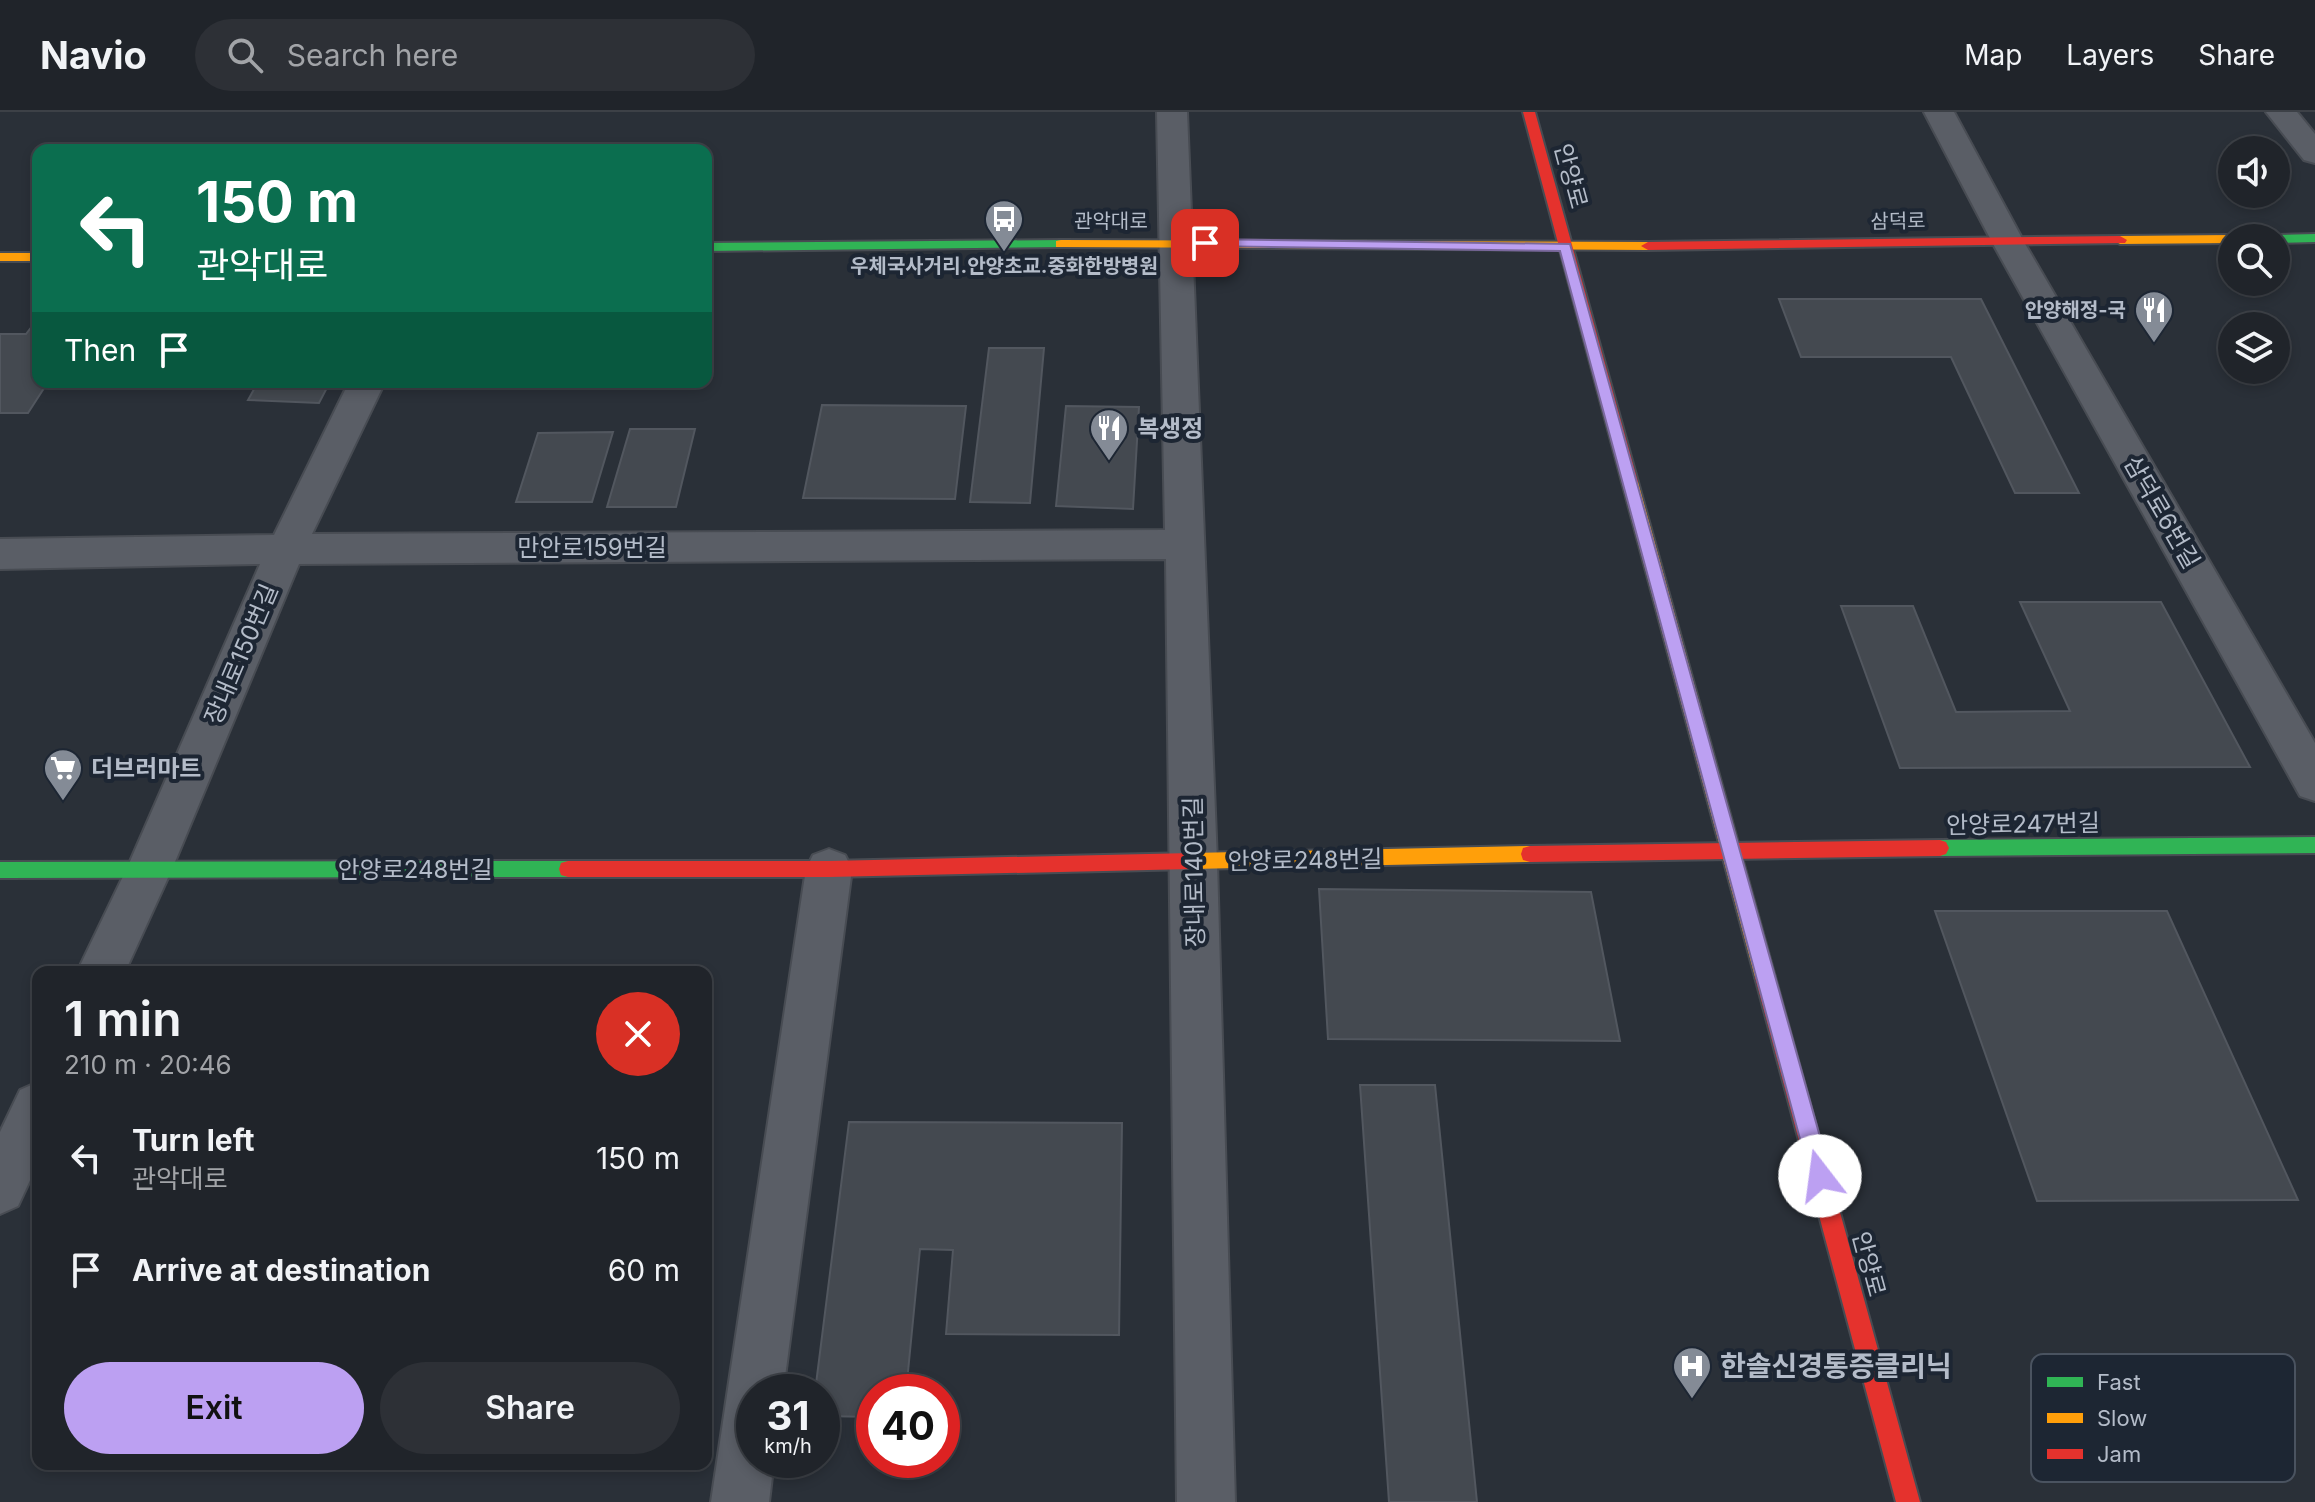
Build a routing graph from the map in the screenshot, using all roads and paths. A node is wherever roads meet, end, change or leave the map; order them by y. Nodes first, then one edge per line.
1 (1172, 112) edge
2 (1529, 112) edge
3 (1939, 112) edge
4 (2281, 112) edge
5 (2315, 154) edge
6 (2315, 238) edge
7 (2218, 239) edge
8 (2290, 239) edge
9 (2008, 242) junction
10 (1175, 243) junction
11 (712, 247) edge
12 (1565, 247) junction
13 (0, 257) edge
14 (32, 257) edge
15 (364, 388) edge
16 (1184, 544) junction
17 (286, 549) junction
18 (0, 554) edge
19 (2315, 783) edge
20 (2315, 845) edge
21 (1732, 850) junction
22 (1194, 862) junction
23 (149, 869) junction
24 (829, 869) junction
25 (0, 870) edge
26 (104, 966) edge
27 (32, 1120) edge
28 (0, 1188) edge
29 (758, 1374) edge
30 (743, 1478) edge
31 (740, 1502) edge
32 (1206, 1502) edge
33 (1908, 1502) edge

1 - 10 street, 장내로140번길
2 - 12 street, 안양로
3 - 9 street, 삼덕로6번길
4 - 5 street
6 - 8 street
7 - 9 street, 삼덕로
9 - 12 street, 삼덕로
9 - 19 street, 삼덕로6번길
10 - 11 street, 관악대로
10 - 12 street, 관악대로
10 - 16 street, 장내로140번길
12 - 21 street, 안양로
13 - 14 street
15 - 17 street, 장내로150번길
16 - 17 street, 만안로159번길
16 - 22 street, 장내로140번길
17 - 18 street, 만안로159번길
17 - 23 street, 장내로150번길
20 - 21 street, 안양로247번길
21 - 22 street, 안양로248번길
21 - 33 street, 안양로
22 - 24 street, 안양로248번길
22 - 32 street, 장내로140번길
23 - 24 street, 안양로248번길
23 - 25 street, 안양로248번길
23 - 26 street, 장내로150번길
24 - 29 street
27 - 28 street
30 - 31 street

